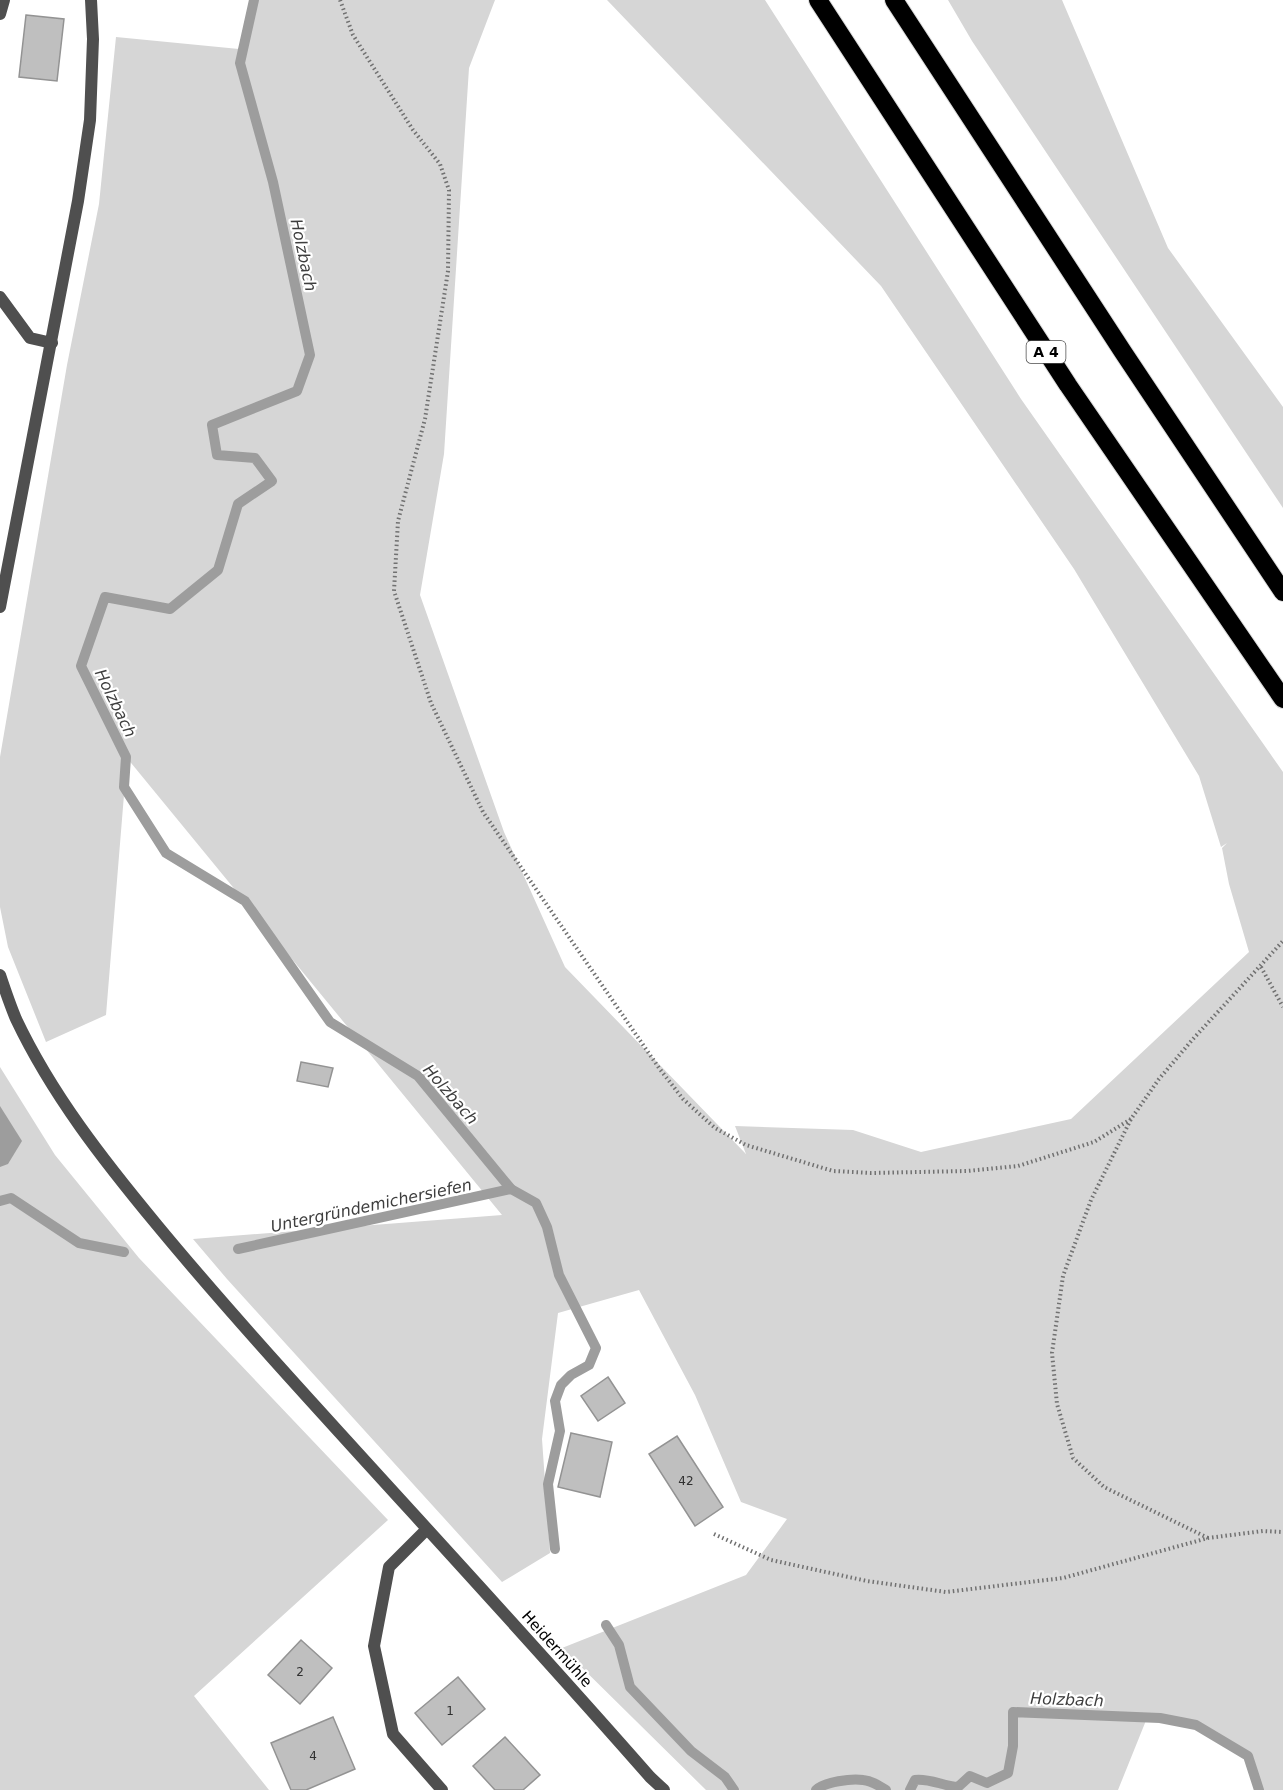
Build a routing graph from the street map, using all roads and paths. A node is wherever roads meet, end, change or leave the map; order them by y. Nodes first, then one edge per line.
1 (4, 0) edge
2 (91, 0) edge
3 (340, 0) edge
4 (818, 0) edge
5 (894, 0) edge
6 (0, 14) edge
7 (0, 297) edge
8 (52, 343) junction
9 (1283, 592) edge
10 (0, 607) edge
11 (1283, 699) edge
12 (1283, 941) edge
13 (1261, 967) junction
14 (0, 975) edge
15 (1283, 1007) edge
16 (1131, 1119) junction
17 (426, 1530) junction
18 (1283, 1532) edge
19 (714, 1534) dead end
20 (1208, 1538) junction
21 (442, 1790) edge
22 (664, 1790) edge

1 - 6 street
2 - 8 street
3 - 16 path
4 - 11 highway, A 4
5 - 9 highway
7 - 8 street
8 - 10 street
12 - 13 path
13 - 15 path
13 - 16 path
14 - 17 street, Heidermühle
16 - 20 path
17 - 21 street
17 - 22 street, Heidermühle
18 - 20 path
19 - 20 path

